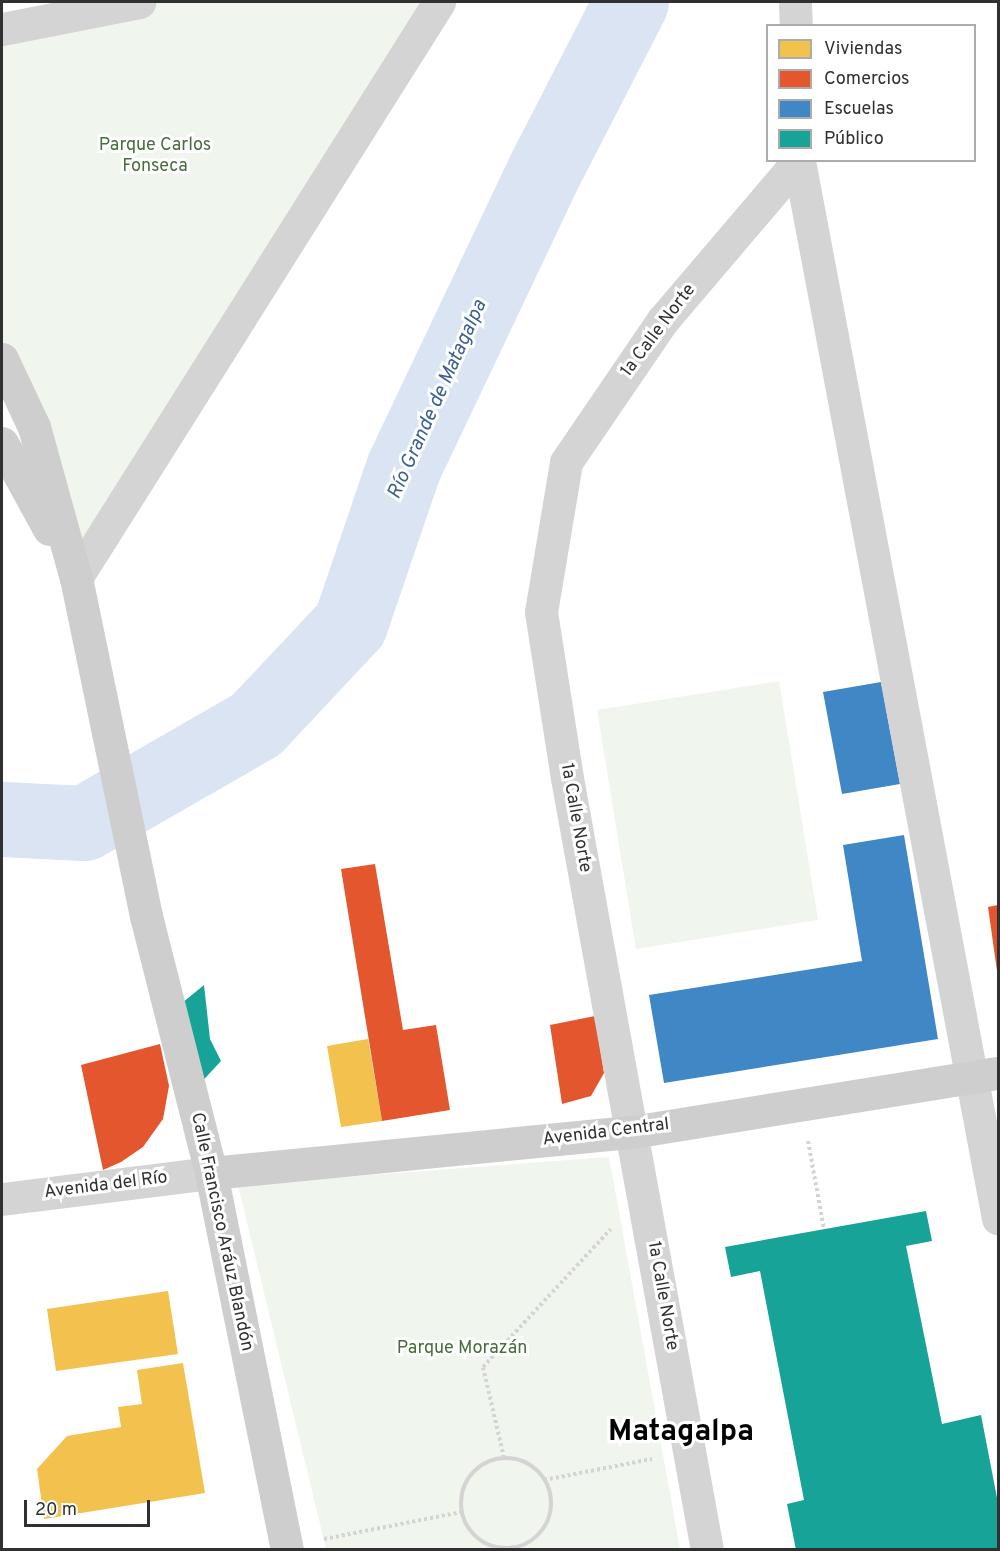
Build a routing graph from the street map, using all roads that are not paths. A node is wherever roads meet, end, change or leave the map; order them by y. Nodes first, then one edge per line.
1 (139, 2) edge
2 (439, 2) edge
3 (795, 2) edge
4 (796, 24) edge
5 (2, 29) edge
6 (798, 162) edge
7 (799, 162) edge
8 (2, 359) edge
9 (2, 443) edge
10 (75, 578) junction
11 (986, 1076) edge
12 (632, 1132) junction
13 (211, 1173) junction
14 (2, 1199) edge
15 (999, 1218) edge
16 (282, 1549) edge
17 (707, 1550) edge

1 - 5 street
2 - 10 street
3 - 4 street
6 - 12 street, 1a Calle Norte
7 - 11 street
8 - 10 street
9 - 10 street
10 - 13 street, Calle Francisco Aráuz Blandón
11 - 12 street, Avenida Central
11 - 15 street
12 - 13 street, Avenida Central
12 - 17 street, 1a Calle Norte
13 - 14 street, Avenida del Río
13 - 16 street, Calle Francisco Aráuz Blandón

